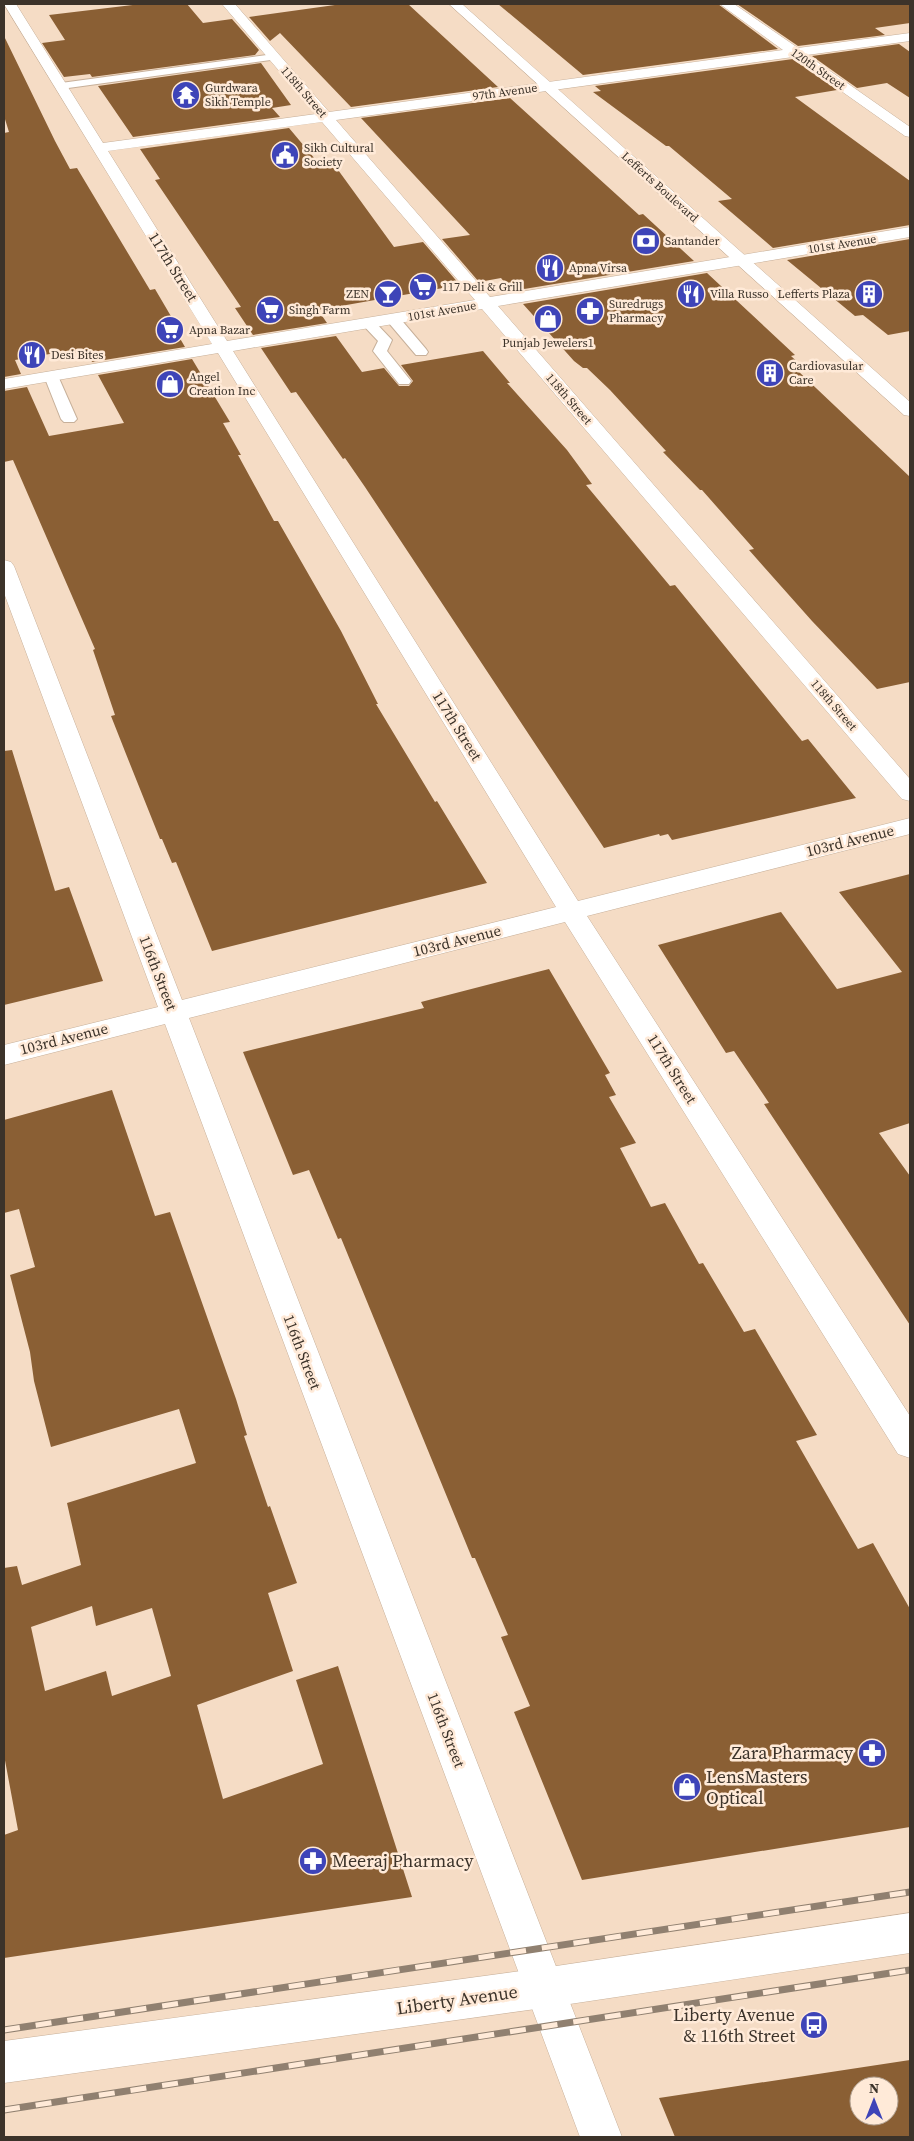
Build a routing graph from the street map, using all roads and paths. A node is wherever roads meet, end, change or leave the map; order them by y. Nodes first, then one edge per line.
1 (228, 4) edge
2 (455, 4) edge
3 (726, 4) edge
4 (12, 6) edge
5 (910, 36) edge
6 (795, 52) junction
7 (274, 57) junction
8 (61, 86) junction
9 (547, 86) junction
10 (325, 117) junction
11 (910, 134) edge
12 (99, 148) junction
13 (910, 232) edge
14 (743, 260) junction
15 (486, 303) junction
16 (393, 319) junction
17 (368, 323) junction
18 (222, 347) junction
19 (421, 352) dead end
20 (51, 376) junction
21 (404, 382) dead end
22 (4, 384) edge
23 (910, 410) edge
24 (69, 419) dead end
25 (4, 566) edge
26 (910, 794) edge
27 (910, 826) edge
28 (572, 912) junction
29 (173, 1012) junction
30 (4, 1055) edge
31 (910, 1444) edge
32 (910, 1933) edge
33 (543, 1988) junction
34 (4, 2062) edge
35 (601, 2137) edge

1 - 7 street, 118th Street
2 - 9 street, Lefferts Boulevard
3 - 6 street, 120th Street
4 - 8 street, 117th Street
5 - 6 street, 97th Avenue
6 - 9 street, 97th Avenue
6 - 11 street, 120th Street
7 - 8 lane
7 - 10 street, 118th Street
8 - 12 street, 117th Street
9 - 10 street, 97th Avenue
9 - 14 street, Lefferts Boulevard
10 - 12 street, 97th Avenue
10 - 15 street, 118th Street
12 - 18 street, 117th Street
13 - 14 street, 101st Avenue
14 - 15 street, 101st Avenue
14 - 23 street, Lefferts Boulevard
15 - 16 street, 101st Avenue
15 - 26 street, 118th Street
16 - 17 street, 101st Avenue
16 - 19 lane
17 - 18 street, 101st Avenue
17 - 21 lane
18 - 20 street, 101st Avenue
18 - 28 street, 117th Street
20 - 22 street, 101st Avenue
20 - 24 lane
25 - 29 street, 116th Street
27 - 28 street, 103rd Avenue
28 - 29 street, 103rd Avenue
28 - 31 street, 117th Street
29 - 30 street, 103rd Avenue
29 - 33 street, 116th Street
32 - 33 street, Liberty Avenue
33 - 34 street, Liberty Avenue
33 - 35 street, 116th Street

